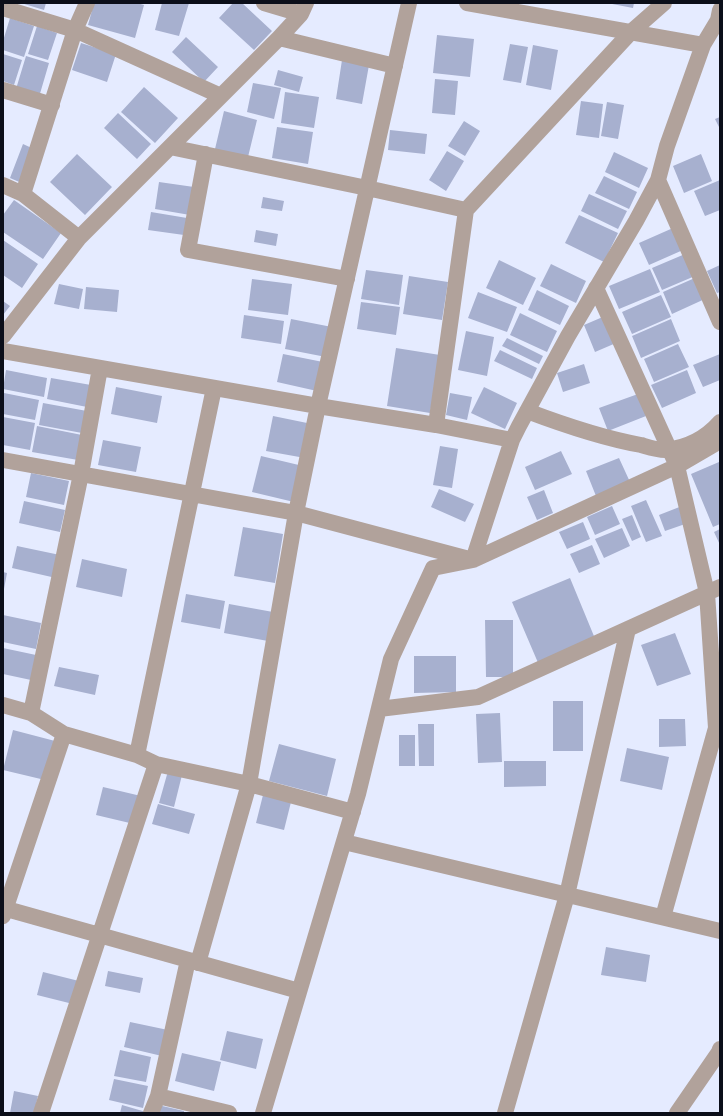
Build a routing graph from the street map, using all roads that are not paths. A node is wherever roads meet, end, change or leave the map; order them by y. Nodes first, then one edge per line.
1 (87, 3) edge
2 (264, 3) edge
3 (409, 3) edge
4 (467, 3) edge
5 (664, 3) edge
6 (3, 8) edge
7 (303, 8) edge
8 (719, 18) edge
9 (75, 30) junction
10 (631, 32) junction
11 (279, 38) junction
12 (703, 45) junction
13 (395, 66) junction
14 (3, 90) edge
15 (221, 96) junction
16 (52, 105) junction
17 (170, 147) junction
18 (206, 154) junction
19 (658, 180) junction
20 (3, 185) edge
21 (367, 188) junction
22 (23, 194) junction
23 (466, 210) junction
24 (79, 238) junction
25 (347, 279) junction
26 (596, 288) junction
27 (720, 322) edge
28 (3, 336) edge
29 (3, 351) edge
30 (100, 368) junction
31 (214, 388) junction
32 (318, 406) junction
33 (527, 411) junction
34 (720, 422) edge
35 (436, 425) junction
36 (512, 440) junction
37 (720, 441) edge
38 (669, 449) junction
39 (3, 460) edge
40 (677, 466) junction
41 (81, 474) junction
42 (191, 494) junction
43 (296, 514) junction
44 (473, 560) junction
45 (714, 590) edge
46 (628, 629) junction
47 (3, 705) edge
48 (379, 709) junction
49 (31, 713) junction
50 (64, 734) junction
51 (138, 755) junction
52 (156, 764) junction
53 (249, 784) junction
54 (353, 812) junction
55 (344, 842) junction
56 (567, 895) junction
57 (4, 911) edge
58 (663, 918) junction
59 (720, 931) edge
60 (100, 935) junction
61 (193, 962) junction
62 (299, 991) junction
63 (720, 1049) edge
64 (158, 1096) junction
65 (41, 1113) edge
66 (151, 1113) edge
67 (229, 1113) edge
68 (263, 1113) edge
69 (505, 1113) edge
70 (677, 1113) edge

1 - 9 street
2 - 7 street
3 - 13 street
4 - 10 street
5 - 10 street
6 - 9 street
7 - 11 street
8 - 12 street
9 - 15 street
9 - 16 street
10 - 12 street
10 - 23 street
11 - 13 street
11 - 15 street
12 - 19 street
13 - 21 street
14 - 16 street
15 - 17 street
16 - 22 street
17 - 18 street
17 - 24 street
18 - 21 street
18 - 25 street
19 - 26 street
19 - 27 street
20 - 22 street
21 - 23 street
21 - 25 street
22 - 24 street
23 - 35 street
24 - 28 street
25 - 32 street
26 - 33 street
26 - 38 street
29 - 30 street
30 - 31 street
30 - 41 street
31 - 32 street
31 - 42 street
32 - 35 street
32 - 43 street
33 - 36 street
33 - 38 street
34 - 38 street
35 - 36 street
36 - 44 street
37 - 40 street
38 - 40 street
39 - 41 street
40 - 44 street
40 - 45 street
41 - 42 street
41 - 49 street
42 - 43 street
42 - 51 street
43 - 44 street
43 - 53 street
44 - 48 street
45 - 46 street
45 - 58 street
46 - 48 street
46 - 56 street
47 - 49 street
48 - 54 street
49 - 50 street
50 - 51 street
50 - 57 street
51 - 52 street
52 - 53 street
52 - 60 street
53 - 54 street
53 - 61 street
54 - 55 street
55 - 56 street
55 - 62 street
56 - 58 street
56 - 69 street
57 - 60 street
58 - 59 street
60 - 61 street
60 - 65 street
61 - 62 street
61 - 64 street
62 - 68 street
63 - 70 street
64 - 66 street
64 - 67 street

